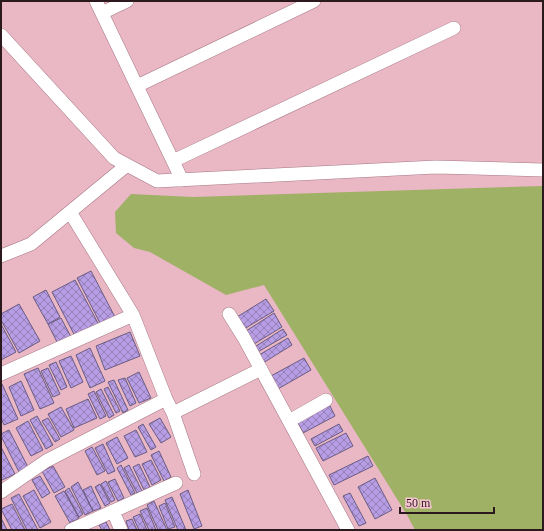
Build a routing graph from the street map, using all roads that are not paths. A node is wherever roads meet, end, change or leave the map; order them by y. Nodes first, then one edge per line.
1 (96, 1) edge
2 (127, 1) edge
3 (314, 1) edge
4 (102, 13) junction
5 (454, 28) dead end
6 (1, 35) edge
7 (137, 86) junction
8 (173, 161) junction
9 (127, 165) junction
10 (543, 170) edge
11 (182, 180) junction
12 (70, 212) junction
13 (1, 256) edge
14 (229, 314) dead end
15 (133, 315) junction
16 (261, 369) junction
17 (1, 374) edge
18 (166, 399) junction
19 (326, 400) dead end
20 (173, 413) junction
21 (289, 421) junction
22 (194, 474) dead end
23 (176, 483) dead end
24 (1, 492) edge
25 (113, 511) junction
26 (71, 530) edge
27 (121, 530) edge
28 (348, 530) edge

1 - 4 street
2 - 4 street
3 - 7 street
4 - 7 street
5 - 8 street
6 - 9 street
7 - 8 street
8 - 11 street
9 - 11 street
9 - 12 street
10 - 11 street
12 - 13 street
12 - 15 street
14 - 16 street
15 - 17 street
15 - 18 street
16 - 20 street
16 - 21 street
18 - 20 street
18 - 24 street
19 - 21 street
20 - 22 street
21 - 28 street
23 - 25 street
25 - 26 street
25 - 27 street

